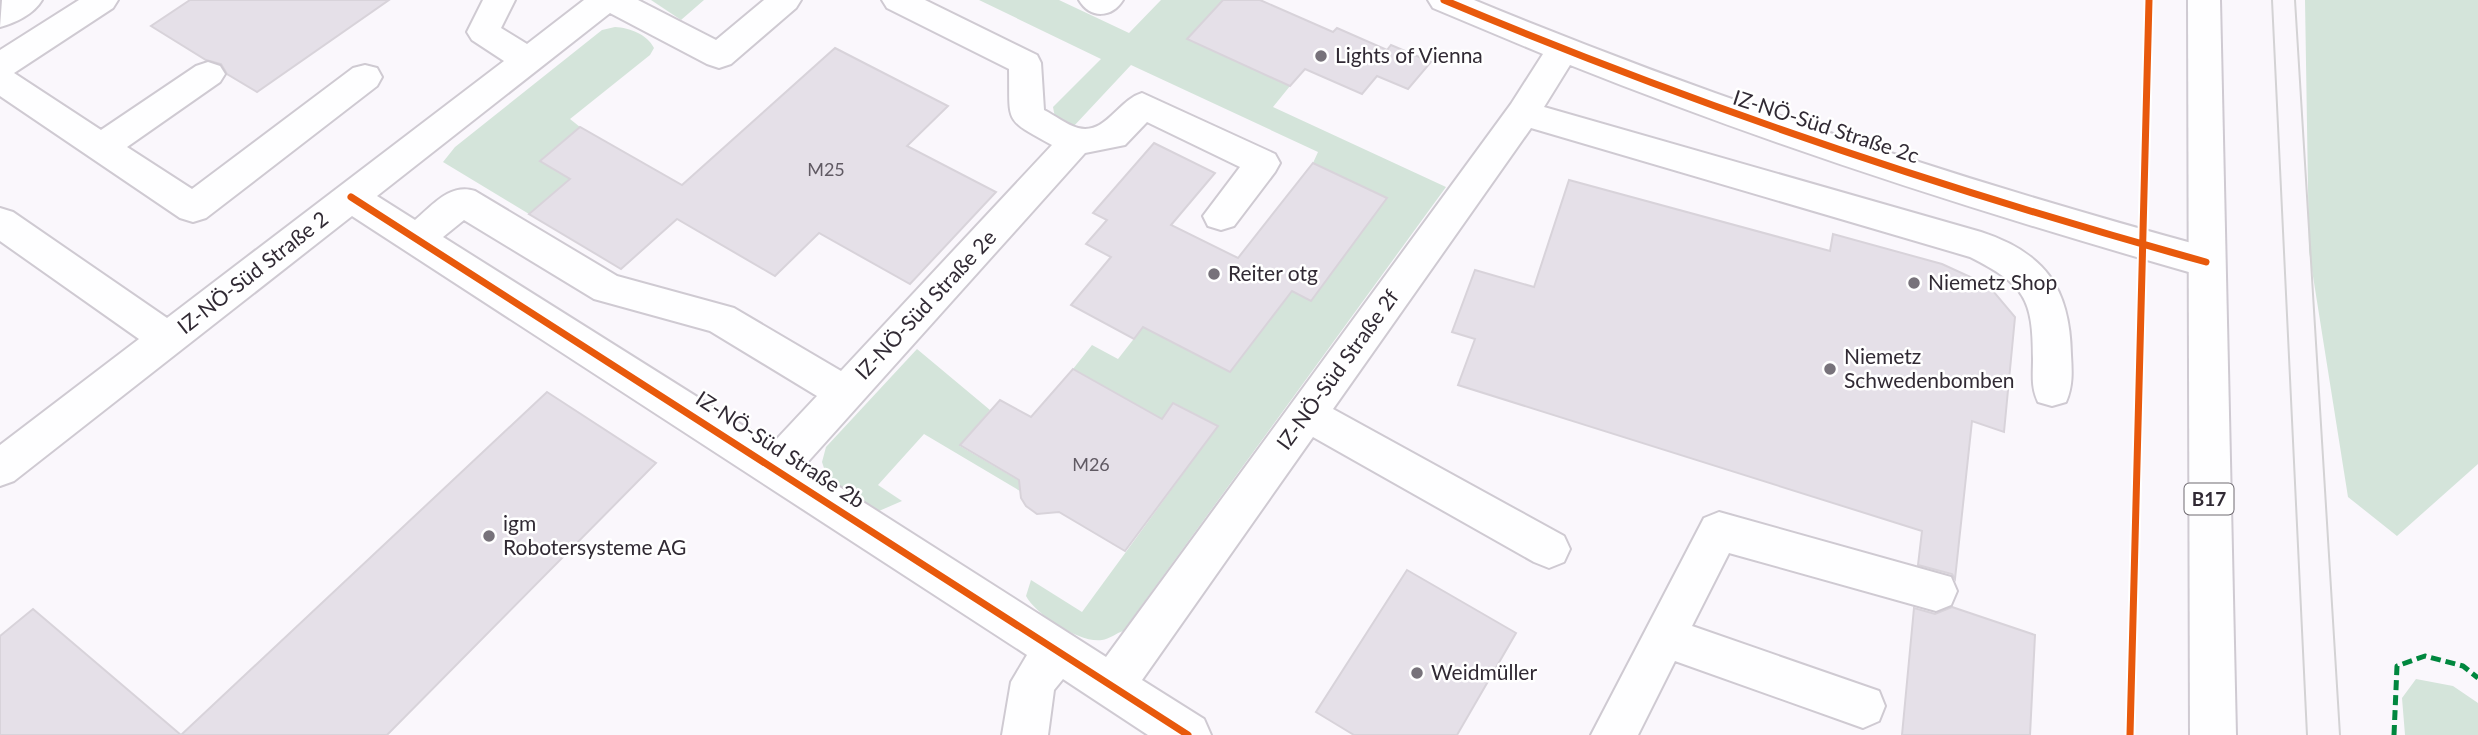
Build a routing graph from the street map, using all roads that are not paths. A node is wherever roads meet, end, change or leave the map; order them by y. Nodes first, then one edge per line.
1 (26, 0) edge
2 (103, 0) edge
3 (499, 0) edge
4 (606, 0) edge
5 (611, 0) edge
6 (785, 0) edge
7 (898, 0) edge
8 (1095, 0) edge
9 (1107, 0) edge
10 (1444, 0) edge
11 (2204, 0) edge
12 (1499, 11) edge
13 (0, 16) edge
14 (1562, 51) junction
15 (528, 60) junction
16 (0, 66) edge
17 (208, 74) dead end
18 (365, 77) dead end
19 (0, 80) edge
20 (1522, 113) junction
21 (1727, 113) junction
22 (1075, 142) junction
23 (101, 147) junction
24 (1711, 167) junction
25 (351, 197) junction
26 (1221, 216) dead end
27 (0, 222) edge
28 (417, 239) junction
29 (2206, 262) junction
30 (168, 339) junction
31 (2052, 390) dead end
32 (845, 393) junction
33 (1307, 414) junction
34 (0, 468) edge
35 (776, 468) junction
36 (1549, 549) dead end
37 (1936, 592) dead end
38 (1664, 637) junction
39 (1057, 651) junction
40 (1111, 687) junction
41 (1863, 706) dead end
42 (1025, 735) edge
43 (1188, 735) edge
44 (1614, 735) edge
45 (2213, 735) edge

1 - 13 street
2 - 16 street
3 - 15 street
4 - 15 street, IZ-NÖ-Süd Straße 2
5 - 6 street
7 - 22 street
8 - 9 street
10 - 12 street, IZ-NÖ-Süd Straße 2c
11 - 29 street, B17
12 - 14 street, IZ-NÖ-Süd Straße 2c
14 - 20 street, IZ-NÖ-Süd Straße 2f
14 - 21 street, IZ-NÖ-Süd Straße 2c
15 - 25 street, IZ-NÖ-Süd Straße 2
17 - 23 street
18 - 23 street
19 - 23 street
20 - 24 street
20 - 33 street, IZ-NÖ-Süd Straße 2f
21 - 24 street
21 - 29 street, IZ-NÖ-Süd Straße 2c
22 - 26 street
22 - 32 street, IZ-NÖ-Süd Straße 2e
24 - 31 street
25 - 28 street, IZ-NÖ-Süd Straße 2b
25 - 30 street, IZ-NÖ-Süd Straße 2
27 - 30 street
28 - 32 street
28 - 35 street, IZ-NÖ-Süd Straße 2b
29 - 45 street, B17
30 - 34 street, IZ-NÖ-Süd Straße 2
32 - 35 street, IZ-NÖ-Süd Straße 2e
33 - 36 street
33 - 40 street, IZ-NÖ-Süd Straße 2f
35 - 39 street, IZ-NÖ-Süd Straße 2b
37 - 38 street
38 - 41 street
38 - 44 street
39 - 40 street, IZ-NÖ-Süd Straße 2b
39 - 42 street
40 - 43 street, IZ-NÖ-Süd Straße 2b

